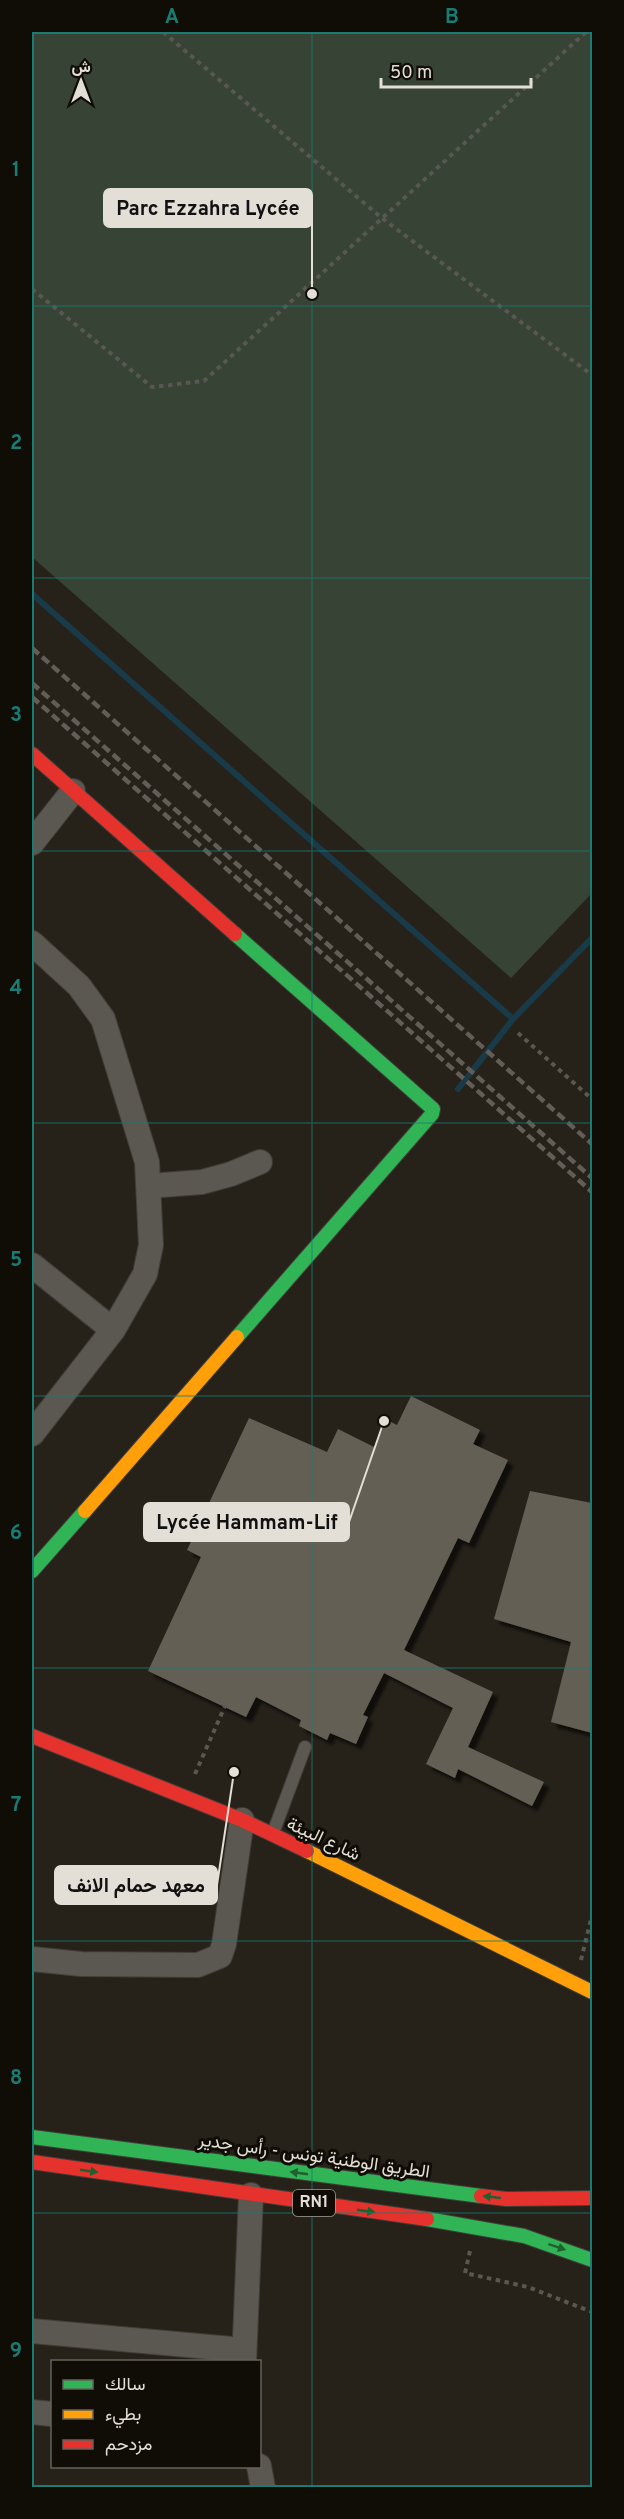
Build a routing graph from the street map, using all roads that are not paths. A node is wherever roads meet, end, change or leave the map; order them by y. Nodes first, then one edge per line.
1 (32, 754) edge
2 (73, 791) junction
3 (32, 843) edge
4 (32, 942) edge
5 (260, 1162) dead end
6 (149, 1186) junction
7 (32, 1265) edge
8 (113, 1330) junction
9 (32, 1434) edge
10 (32, 1571) edge
11 (32, 1736) edge
12 (305, 1747) dead end
13 (242, 1820) junction
14 (272, 1836) junction
15 (32, 1959) edge
16 (592, 1992) edge
17 (32, 2137) edge
18 (32, 2162) edge
19 (251, 2194) junction
20 (592, 2198) edge
21 (592, 2260) edge
22 (32, 2331) edge
23 (244, 2356) edge
24 (32, 2412) edge
25 (51, 2414) edge
26 (259, 2468) edge
27 (263, 2487) edge

1 - 2 main road
2 - 3 street
2 - 10 main road
4 - 6 street
5 - 6 street
6 - 8 street
7 - 8 street
8 - 9 street
11 - 13 main road, شارع البيئة
12 - 14 lane
13 - 14 main road, شارع البيئة
13 - 15 street
14 - 16 main road, شارع البيئة
20 -> 17 main road, الطريق الوطنية تونس - رأس جدير / RN1
18 -> 19 main road, RN1
19 -> 21 main road, RN1
19 - 23 street
22 - 23 street
24 - 25 street
26 - 27 street

